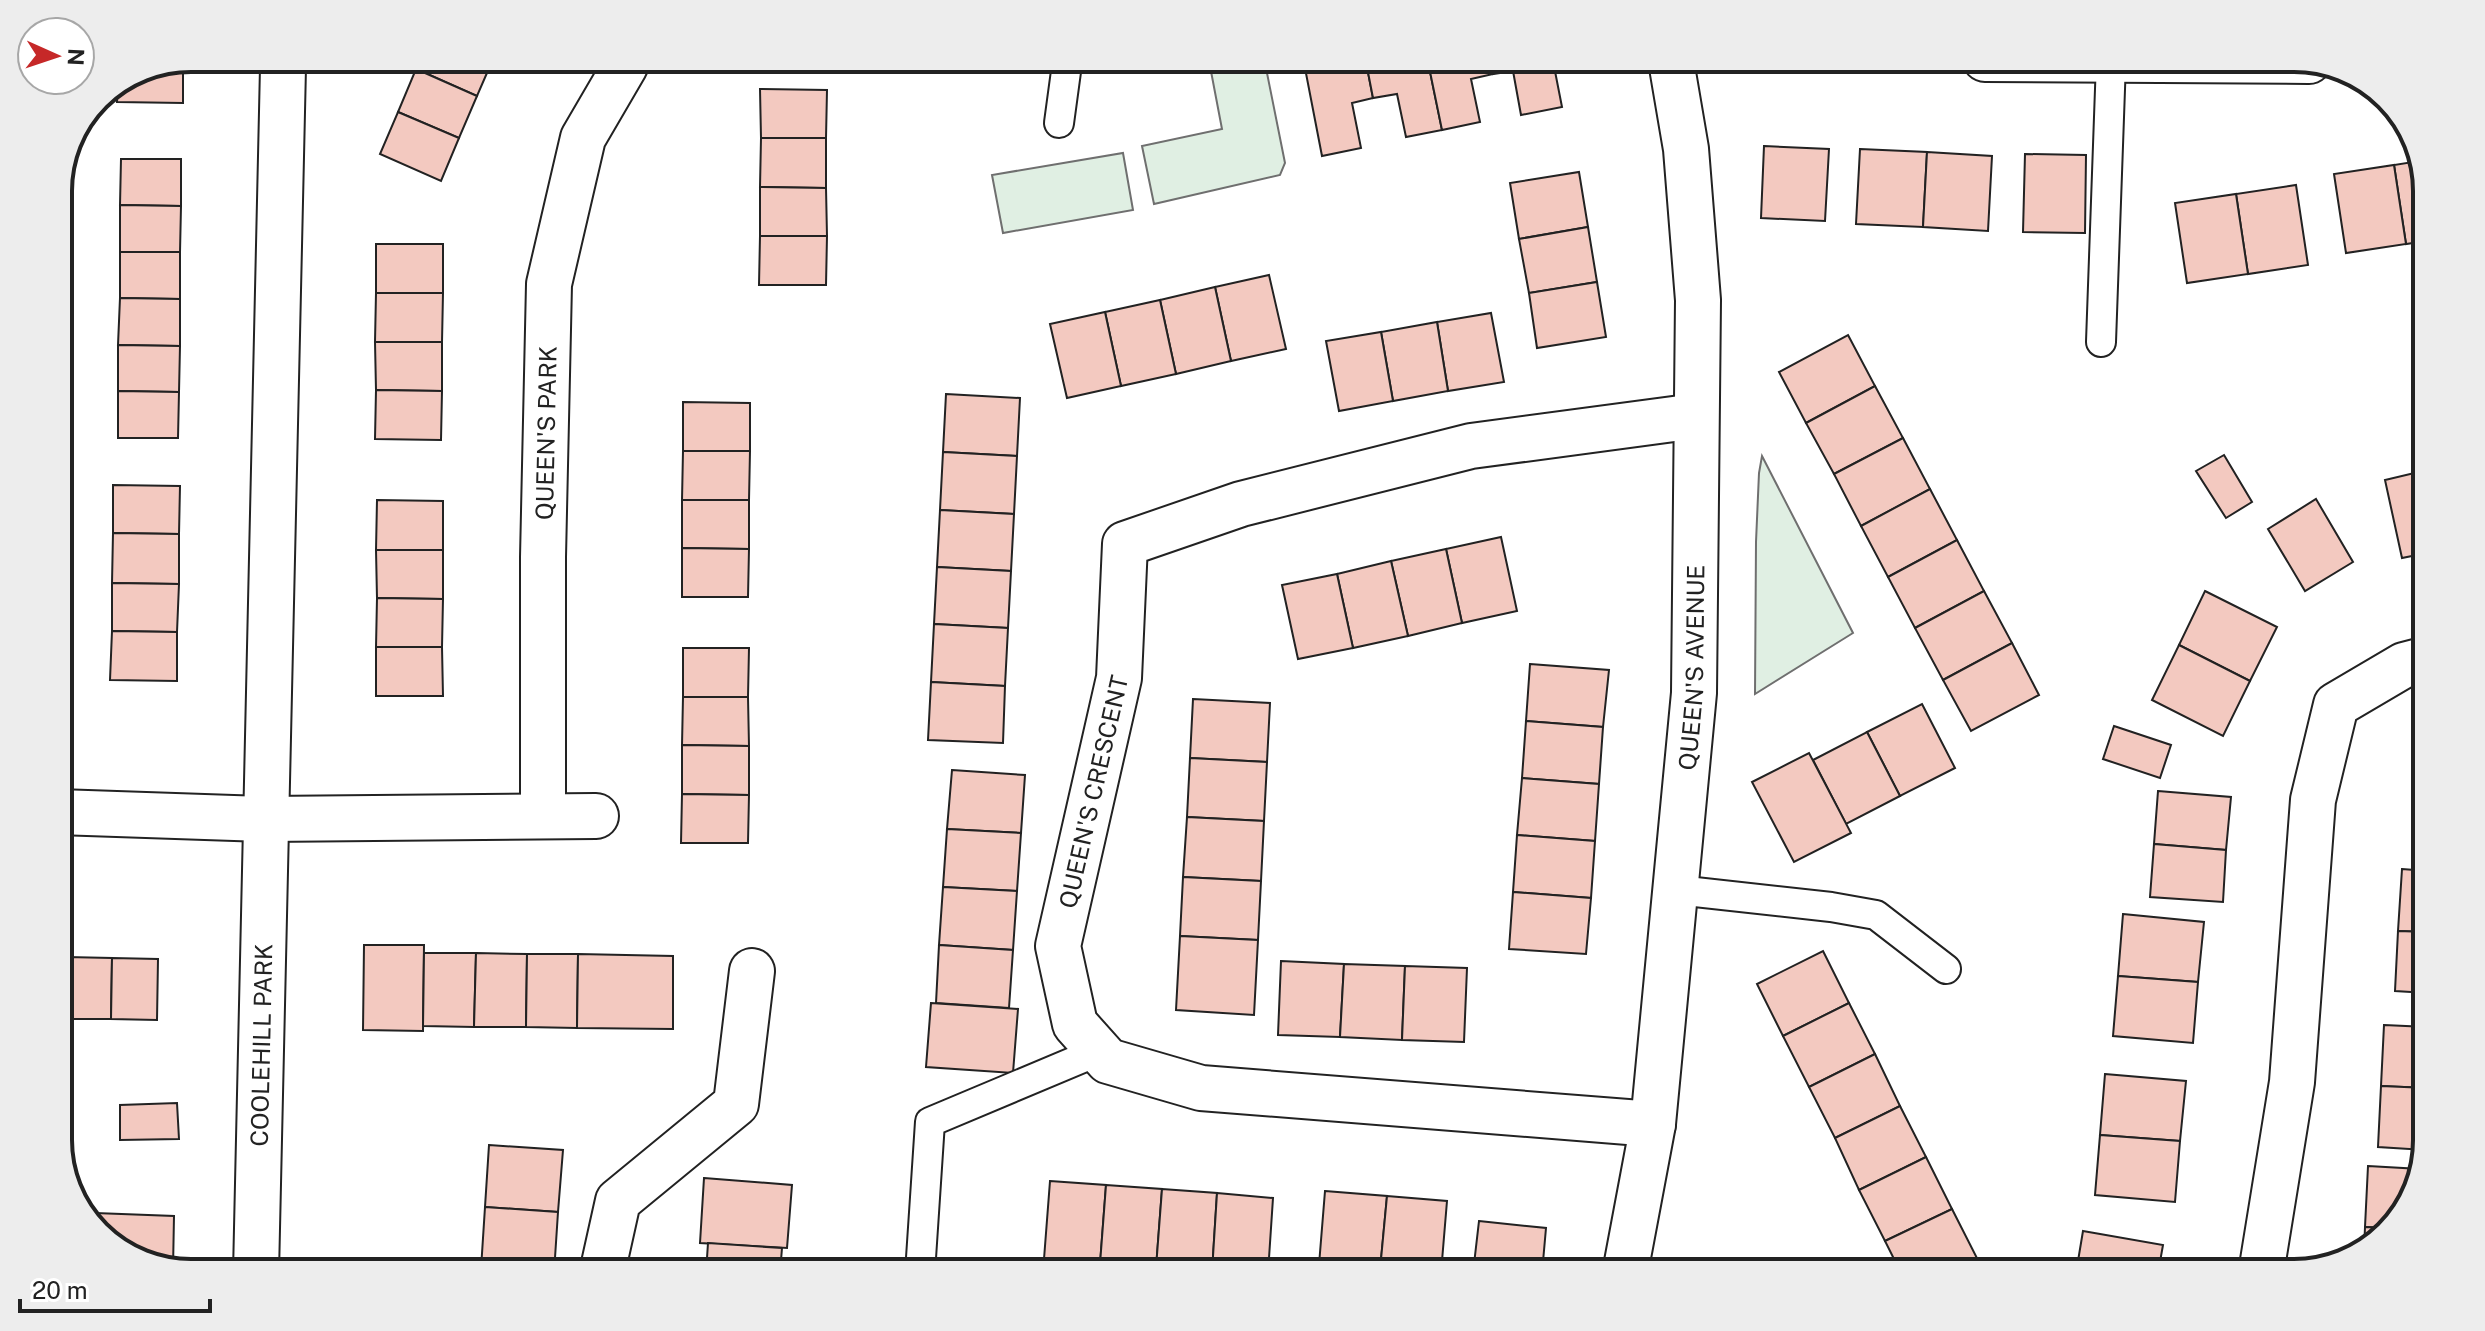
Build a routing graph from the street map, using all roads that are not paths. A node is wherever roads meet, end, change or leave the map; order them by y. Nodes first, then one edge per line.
1 (283, 72) edge
2 (622, 72) edge
3 (1066, 72) edge
4 (1673, 72) edge
5 (2111, 72) edge
6 (1059, 123) dead end
7 (2101, 342) dead end
8 (1696, 416) junction
9 (2413, 663) edge
10 (72, 812) edge
11 (543, 815) junction
12 (596, 816) dead end
13 (266, 819) junction
14 (1677, 890) junction
15 (1946, 969) dead end
16 (752, 971) dead end
17 (1099, 1051) junction
18 (1653, 1124) junction
19 (256, 1259) edge
20 (605, 1259) edge
21 (921, 1259) edge
22 (1628, 1259) edge
23 (2263, 1259) edge

1 - 13 street
2 - 11 street, QUEEN'S PARK
3 - 6 lane
4 - 8 street, QUEEN'S AVENUE
5 - 7 lane
8 - 14 street, QUEEN'S AVENUE
8 - 17 street, QUEEN'S CRESCENT
9 - 23 street
10 - 13 street
11 - 12 street
11 - 13 street
13 - 19 street, COOLEHILL PARK
14 - 15 lane
14 - 18 street, QUEEN'S AVENUE
16 - 20 street
17 - 18 street, QUEEN'S CRESCENT
17 - 21 lane
18 - 22 street, QUEEN'S AVENUE

